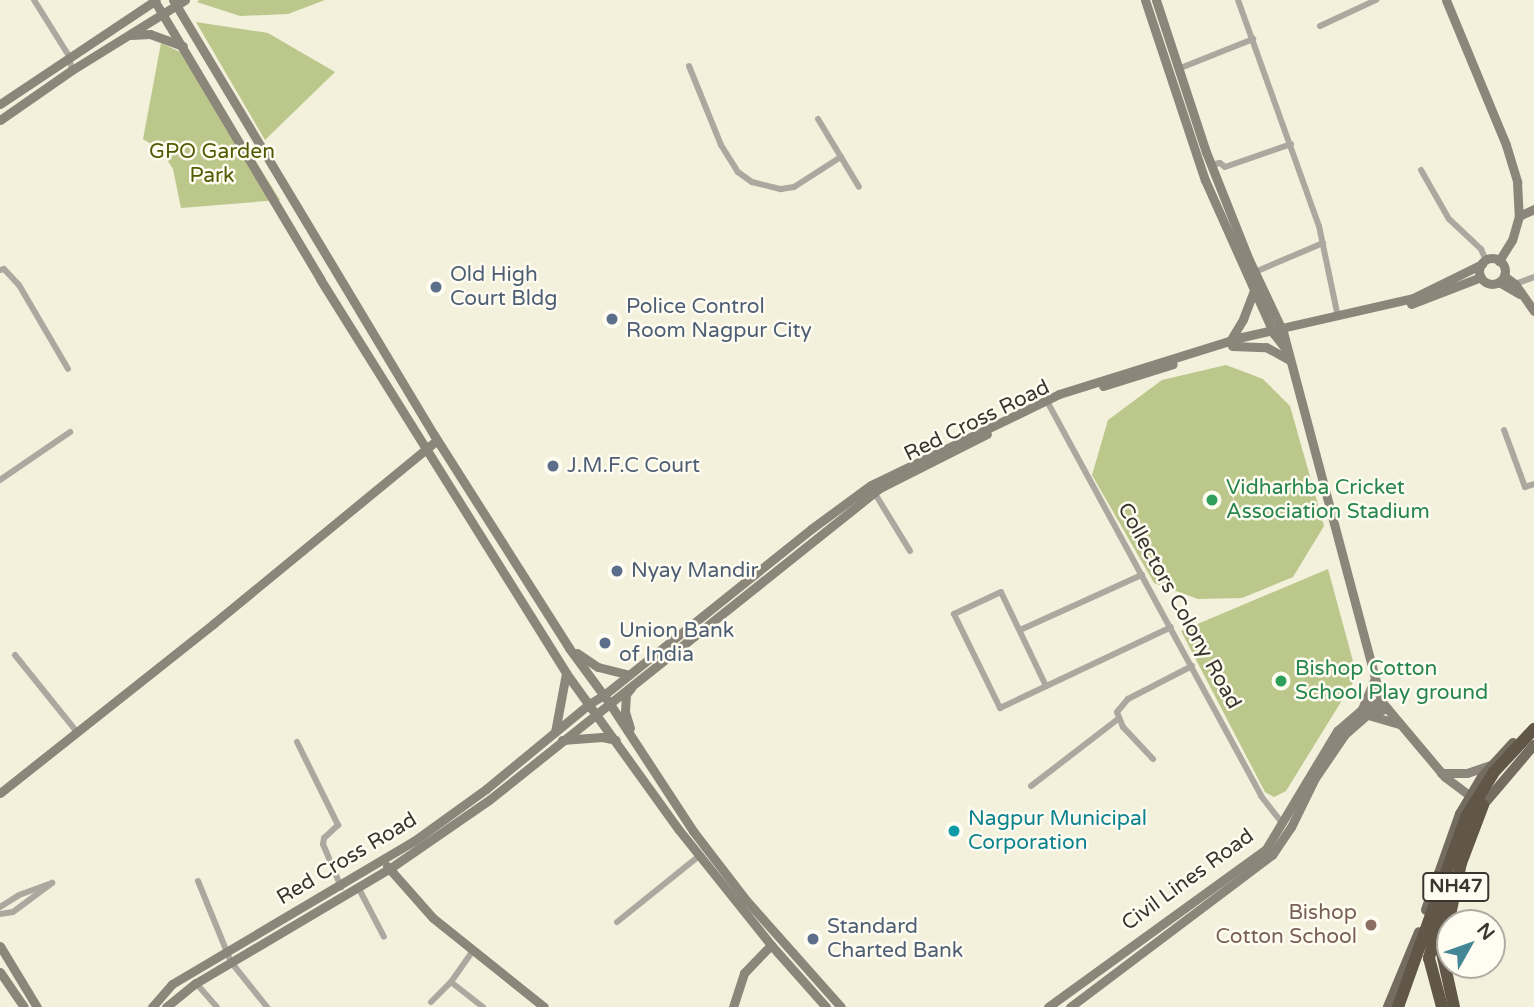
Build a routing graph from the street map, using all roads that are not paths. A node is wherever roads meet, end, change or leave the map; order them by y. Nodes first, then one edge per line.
1 (34, 0) edge
2 (155, 0) edge
3 (1144, 0) edge
4 (1156, 0) edge
5 (1238, 0) edge
6 (1376, 0) edge
7 (1446, 0) edge
8 (179, 2) edge
9 (164, 13) junction
10 (1320, 26) dead end
11 (122, 37) junction
12 (1252, 39) junction
13 (183, 46) junction
14 (69, 56) junction
15 (689, 66) dead end
16 (1178, 69) junction
17 (72, 70) junction
18 (0, 104) edge
19 (818, 119) dead end
20 (0, 120) edge
21 (1291, 144) junction
22 (841, 157) junction
23 (1211, 165) junction
24 (1421, 170) dead end
25 (859, 187) dead end
26 (1534, 209) edge
27 (1519, 216) junction
28 (1322, 243) junction
29 (1499, 261) junction
30 (1484, 262) junction
31 (0, 270) edge
32 (1255, 272) junction
33 (1481, 277) junction
34 (1534, 277) edge
35 (1502, 279) junction
36 (1516, 284) junction
37 (1254, 290) junction
38 (1520, 294) junction
39 (1534, 311) edge
40 (1338, 317) junction
41 (1278, 331) junction
42 (1231, 344) junction
43 (1289, 360) junction
44 (68, 369) dead end
45 (1048, 403) junction
46 (1504, 430) dead end
47 (69, 432) dead end
48 (437, 439) junction
49 (426, 448) junction
50 (0, 480) edge
51 (1534, 484) edge
52 (874, 492) junction
53 (910, 551) dead end
54 (1142, 575) junction
55 (745, 589) junction
56 (1171, 627) junction
57 (1020, 630) junction
58 (569, 648) junction
59 (15, 655) dead end
60 (1192, 666) junction
61 (566, 673) junction
62 (632, 678) junction
63 (1375, 680) junction
64 (1046, 686) junction
65 (607, 699) junction
66 (589, 704) junction
67 (1384, 704) junction
68 (1365, 712) junction
69 (597, 715) junction
70 (1118, 719) junction
71 (1534, 722) edge
72 (1400, 724) junction
73 (1534, 730) edge
74 (77, 732) junction
75 (558, 736) junction
76 (1534, 737) edge
77 (616, 740) junction
78 (297, 741) dead end
79 (633, 741) junction
80 (1534, 744) edge
81 (1153, 759) dead end
82 (1498, 759) junction
83 (1441, 773) junction
84 (1031, 786) dead end
85 (0, 793) edge
86 (1470, 797) junction
87 (1483, 805) junction
88 (1283, 824) junction
89 (699, 856) junction
90 (381, 867) junction
91 (1437, 877) junction
92 (198, 881) dead end
93 (361, 882) junction
94 (343, 890) junction
95 (0, 907) edge
96 (1442, 909) edge
97 (1450, 909) edge
98 (0, 914) edge
99 (617, 922) dead end
100 (1436, 931) edge
101 (384, 937) dead end
102 (771, 945) junction
103 (0, 946) edge
104 (472, 950) junction
105 (226, 951) junction
106 (10, 962) junction
107 (231, 962) junction
108 (1436, 969) edge
109 (0, 970) edge
110 (1439, 979) edge
111 (1441, 979) edge
112 (451, 982) junction
113 (196, 983) junction
114 (430, 1002) dead end
115 (24, 1007) edge
116 (37, 1007) edge
117 (152, 1007) edge
118 (166, 1007) edge
119 (217, 1007) edge
120 (267, 1007) edge
121 (483, 1007) edge
122 (544, 1007) edge
123 (733, 1007) edge
124 (826, 1007) edge
125 (841, 1007) edge
126 (1048, 1007) edge
127 (1070, 1007) edge
128 (1388, 1007) edge
129 (1398, 1007) edge
130 (1406, 1007) edge
131 (1442, 1007) edge
132 (1454, 1007) edge

1 - 14 street
2 - 9 street
2 - 14 street
3 - 37 street
4 - 16 street
5 - 12 street
6 - 10 street
7 - 27 street
8 - 9 street
8 - 48 street
9 - 11 street
9 - 13 street
11 - 13 street
11 - 17 street
12 - 16 street
12 - 21 street
13 - 49 street
14 - 17 street
14 - 18 street
15 - 22 street
16 - 23 street
17 - 20 street
19 - 22 street
21 - 23 street
21 - 28 street
22 - 25 street
23 - 32 street
24 - 30 street
26 - 27 street
27 - 29 street
28 - 32 street
28 - 40 street
29 - 30 street
29 - 35 street
30 - 33 street
30 - 40 street
31 - 44 street
32 - 41 street
33 - 35 street
33 - 40 street, Red Cross Road
34 - 36 street
35 - 36 street
35 - 38 street
36 - 38 street
37 - 41 street
37 - 42 street
38 - 39 street
40 - 41 street, Red Cross Road
41 - 42 street, Red Cross Road
41 - 43 street
42 - 43 street
42 - 45 street, Red Cross Road
42 - 55 street
43 - 63 street
45 - 52 street, Red Cross Road
45 - 54 street, Collectors Colony Road
46 - 51 street
47 - 50 street
48 - 49 street
48 - 58 street
49 - 61 street
49 - 74 street
52 - 53 street
52 - 55 street, Red Cross Road
54 - 56 street, Collectors Colony Road
54 - 57 street
55 - 62 street, Red Cross Road
56 - 60 street, Collectors Colony Road
56 - 64 street
57 - 64 street
57 - 64 street
58 - 62 street
58 - 65 street
59 - 74 street
60 - 70 street
60 - 88 street, Collectors Colony Road
61 - 66 street
61 - 75 street
62 - 65 street, Red Cross Road
62 - 79 street
63 - 67 street
63 - 68 street
65 - 66 street, Red Cross Road
65 - 69 street, Red Cross Road
65 - 79 street
66 - 69 street
66 - 75 street, Red Cross Road
67 - 68 street, Civil Lines Road
67 - 72 street
68 - 72 street
68 - 88 street, Civil Lines Road
68 - 127 street
69 - 75 street, Red Cross Road
69 - 77 street
70 - 81 street
70 - 84 street
71 - 82 main road, NH47
72 - 83 street
73 - 129 highway, bridge
74 - 85 street
75 - 77 street
75 - 90 street, Red Cross Road
76 - 130 highway
77 - 89 street
78 - 94 street
79 - 125 street
80 - 87 main road, NH47
82 - 83 street
82 - 86 main road, NH47
83 - 86 street
86 - 87 street
86 - 91 main road, NH47
87 - 97 highway, NH47
88 - 126 street, Civil Lines Road
89 - 99 street
89 - 102 street
90 - 93 street, Red Cross Road
90 - 104 street
91 - 96 highway
91 - 128 main road, NH47
92 - 105 street
93 - 94 street, Red Cross Road
93 - 101 street
94 - 105 street, Red Cross Road
94 - 107 street, Red Cross Road
95 - 98 street
100 - 108 highway
102 - 123 street
102 - 124 street
103 - 106 street
104 - 112 street
104 - 122 street
105 - 107 street
105 - 117 street, Red Cross Road
106 - 109 street
106 - 116 street
107 - 113 street, Red Cross Road
107 - 120 street
109 - 115 street
110 - 131 highway, NH47
111 - 132 highway
112 - 114 street
112 - 121 street
113 - 118 street, Red Cross Road
113 - 119 street

